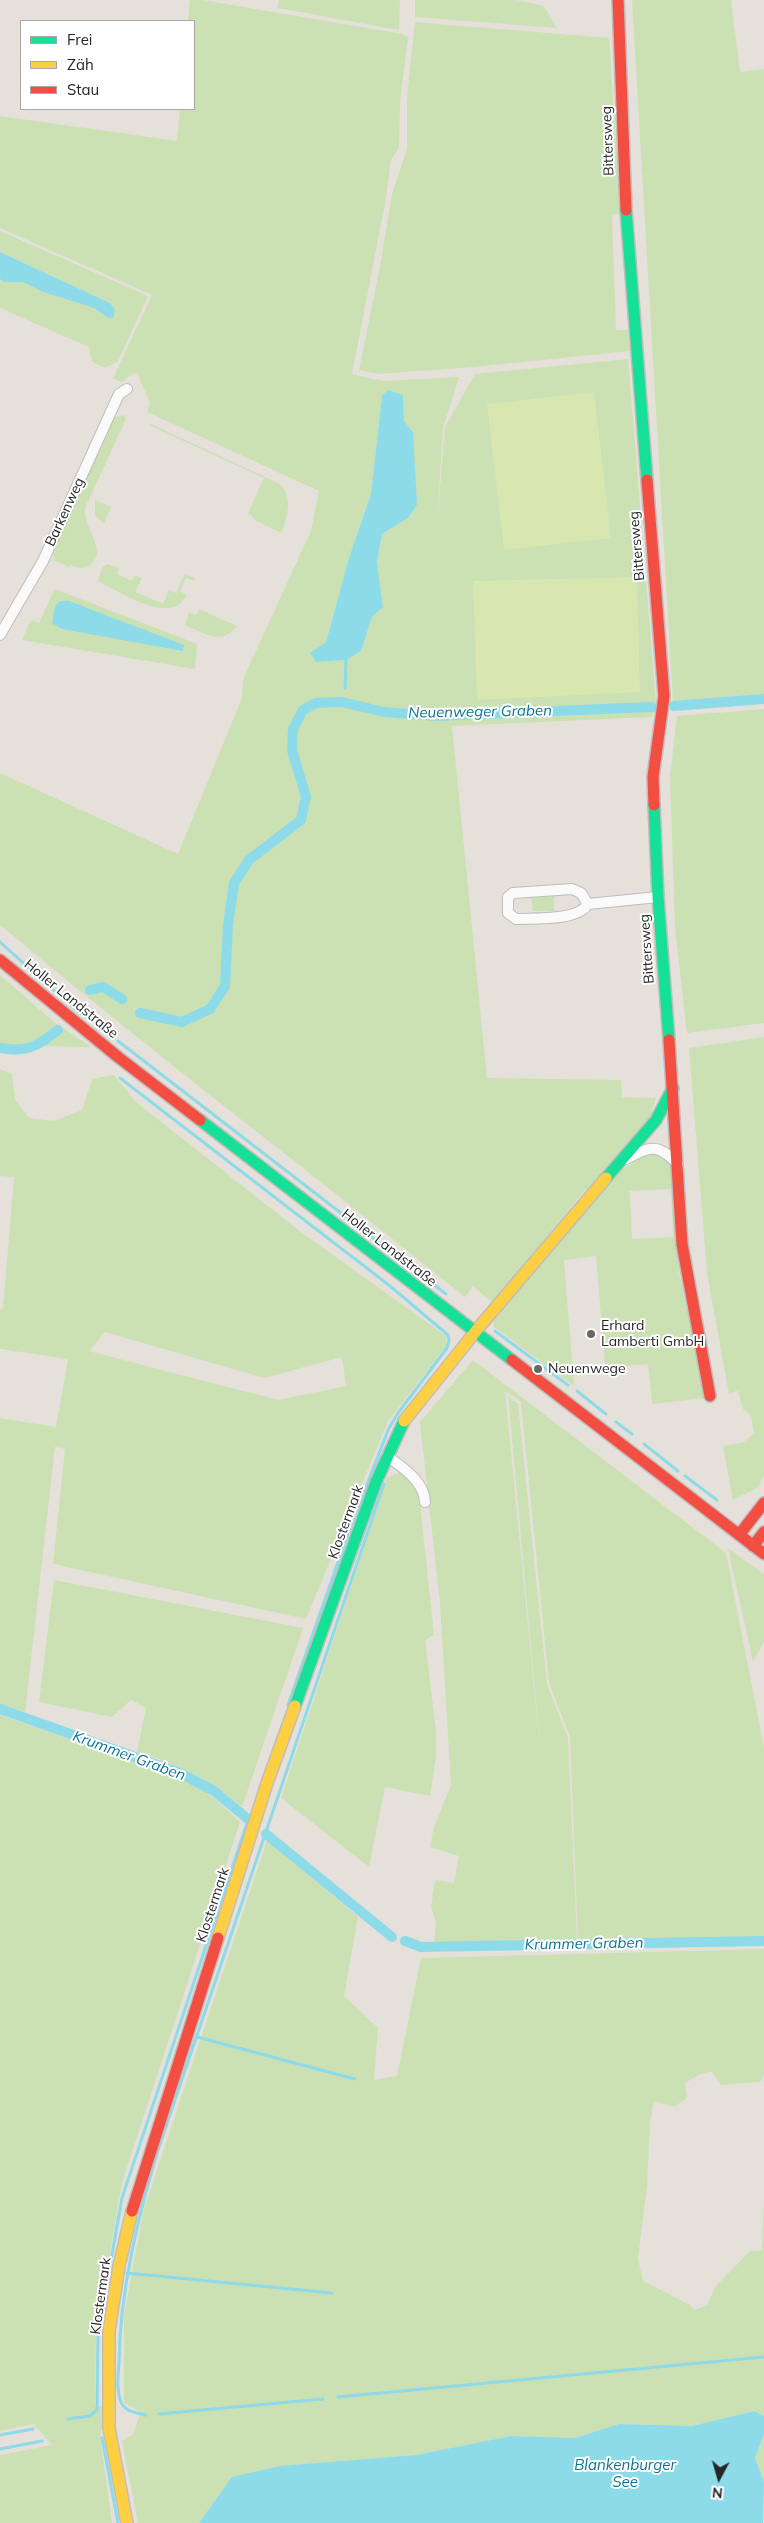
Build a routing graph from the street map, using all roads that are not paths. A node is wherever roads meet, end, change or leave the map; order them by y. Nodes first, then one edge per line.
1 (618, 0) edge
2 (127, 389) dead end
3 (0, 635) edge
4 (658, 897) junction
5 (588, 904) junction
6 (0, 960) edge
7 (672, 1088) junction
8 (622, 1161) junction
9 (678, 1164) junction
10 (474, 1333) junction
11 (710, 1396) dead end
12 (387, 1456) junction
13 (425, 1502) dead end
14 (764, 1503) edge
15 (764, 1532) edge
16 (738, 1535) junction
17 (753, 1546) junction
18 (764, 1554) edge
19 (127, 2523) edge

1 - 4 main road, Bittersweg
2 - 3 street, Barkenweg
4 - 5 street
4 - 7 main road, Bittersweg
5 - 5 street
6 - 10 main road, Holler Landstraße
7 - 8 main road
7 - 9 main road, Bittersweg
8 - 9 street
8 - 10 main road
9 - 11 main road, Bittersweg
10 - 12 main road, Klostermark
10 - 16 main road, Holler Landstraße
12 - 13 street
12 - 19 main road, Klostermark
14 - 16 main road
15 - 17 main road
16 - 17 main road, Holler Landstraße
17 - 18 main road, Holler Landstraße

